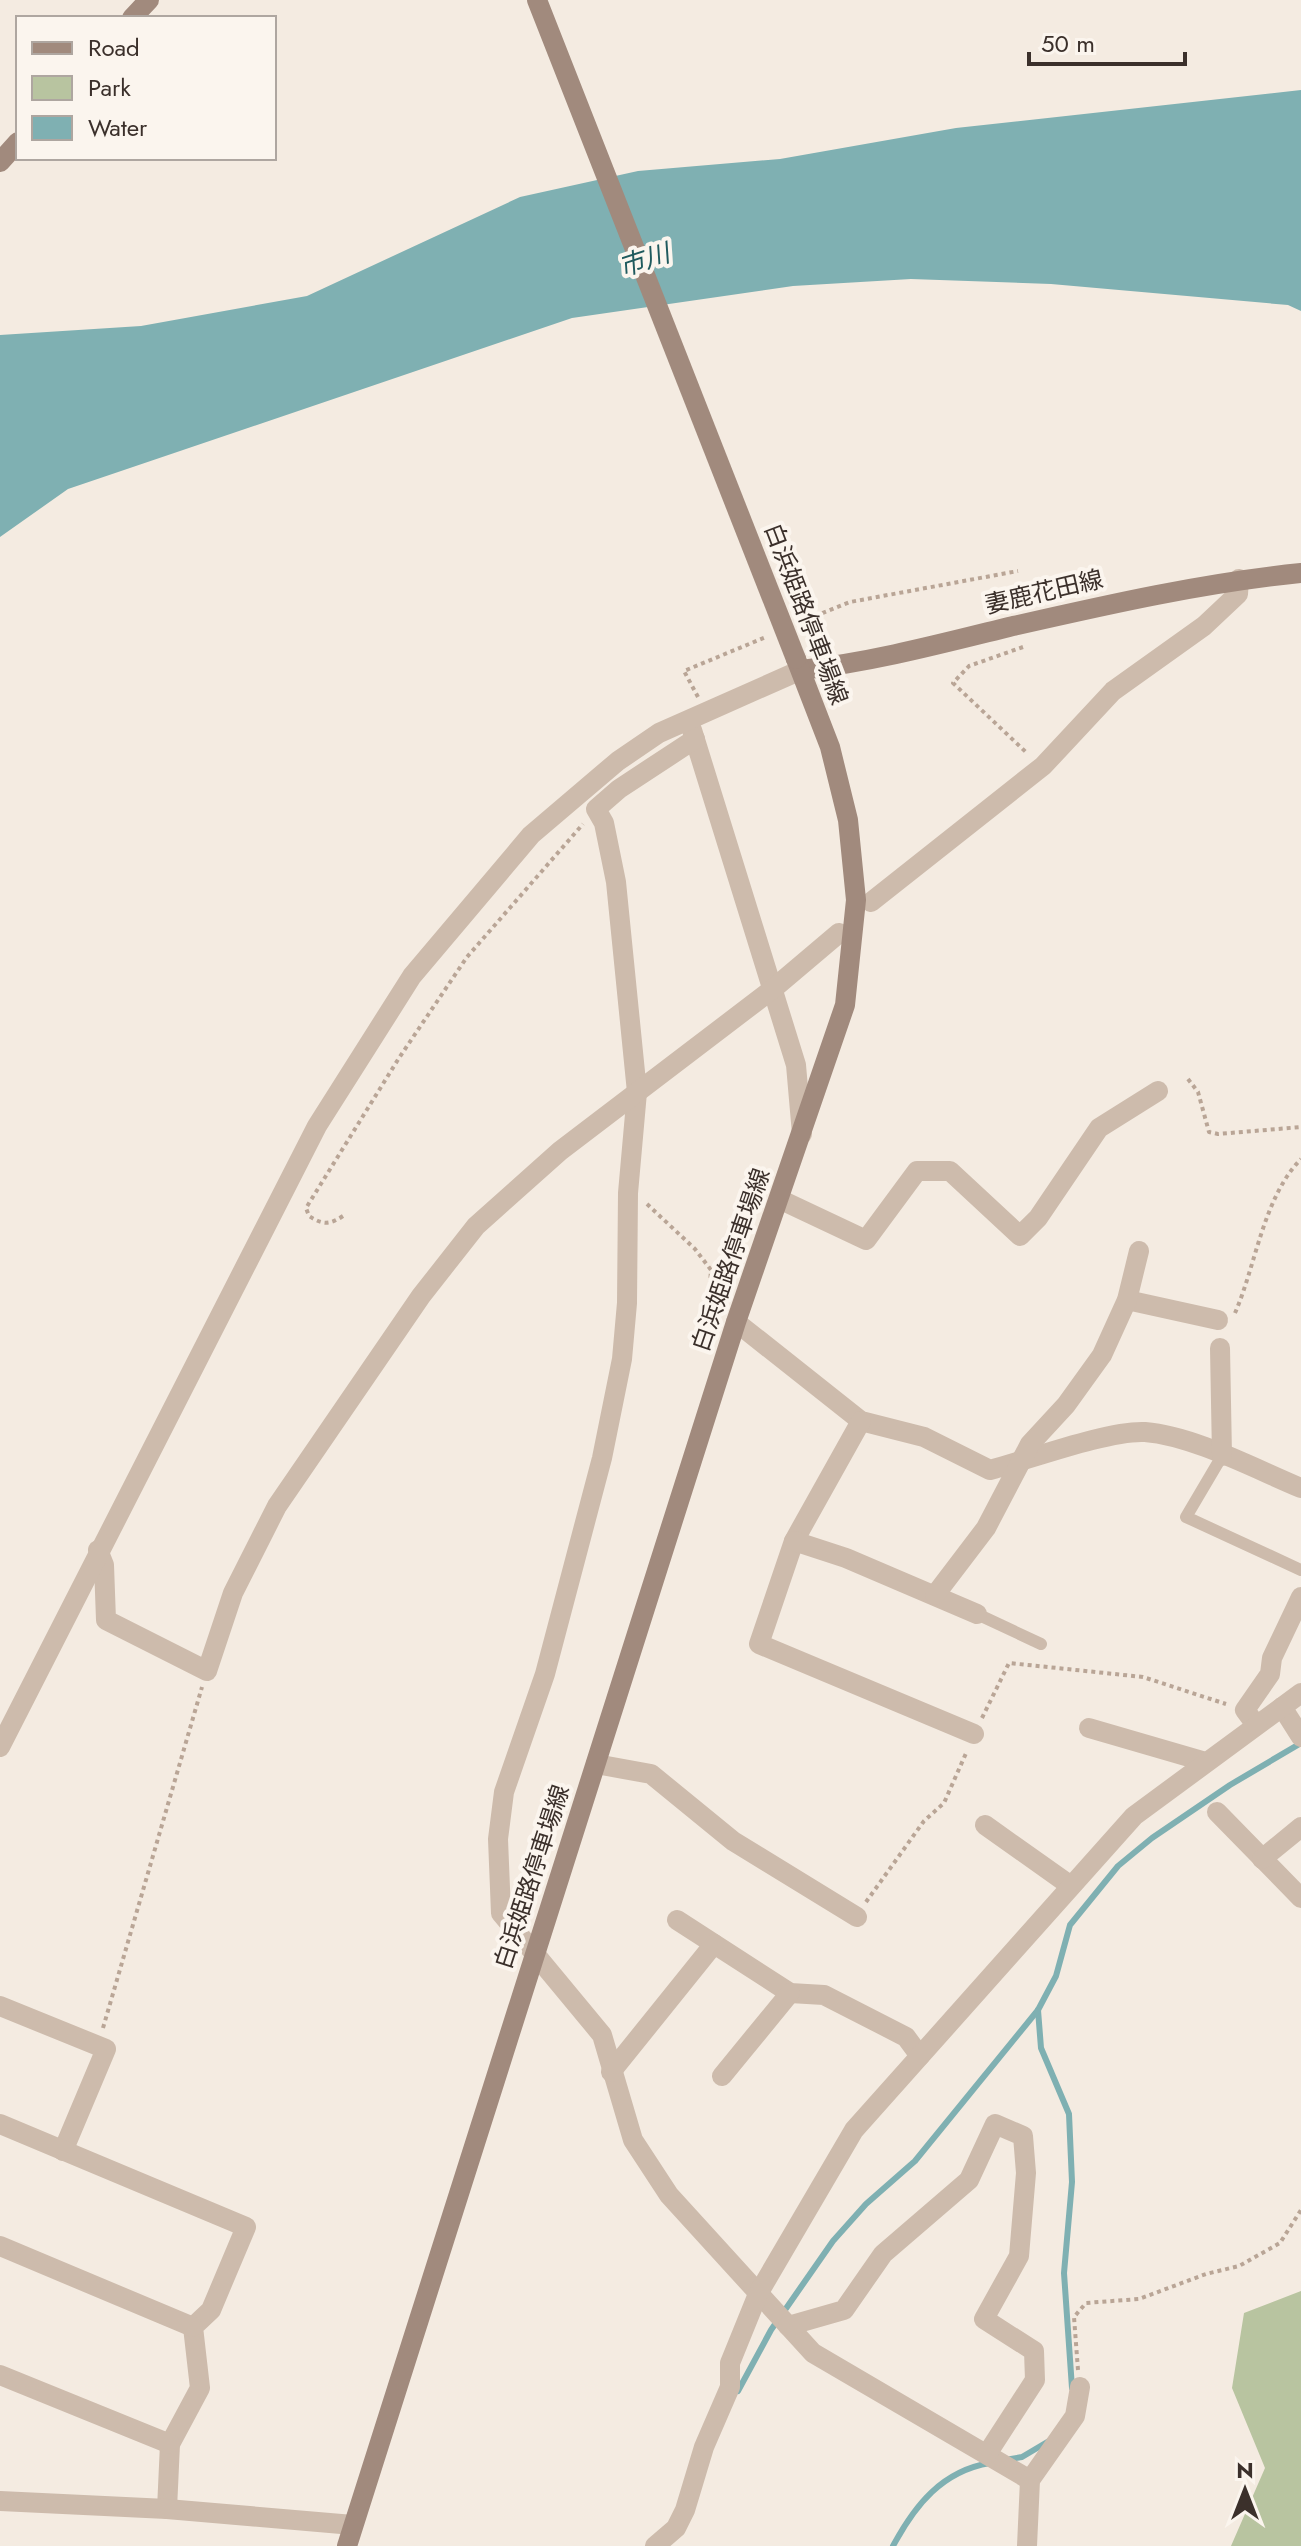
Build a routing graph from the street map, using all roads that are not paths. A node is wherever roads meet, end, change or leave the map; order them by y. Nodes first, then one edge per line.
1 (149, 0) edge
2 (537, 0) edge
3 (134, 16) edge
4 (16, 144) edge
5 (0, 162) edge
6 (1301, 573) edge
7 (1239, 579) junction
8 (799, 665) junction
9 (697, 724) junction
10 (871, 902) dead end
11 (839, 933) dead end
12 (774, 988) junction
13 (1158, 1091) dead end
14 (637, 1092) junction
15 (802, 1134) junction
16 (779, 1199) junction
17 (1139, 1251) dead end
18 (1127, 1300) junction
19 (1218, 1320) dead end
20 (736, 1322) junction
21 (1220, 1348) road end
22 (861, 1421) junction
23 (1222, 1456) junction
24 (1022, 1462) junction
25 (1301, 1488) edge
26 (794, 1541) junction
27 (98, 1550) junction
28 (1301, 1570) edge
29 (935, 1595) junction
30 (1301, 1597) edge
31 (977, 1614) joint
32 (1041, 1644) dead end
33 (1301, 1693) edge
34 (1282, 1707) junction
35 (1250, 1717) junction
36 (1089, 1728) dead end
37 (974, 1734) road end
38 (1300, 1736) edge
39 (0, 1747) edge
40 (1206, 1762) junction
41 (596, 1764) junction
42 (1217, 1812) dead end
43 (985, 1825) dead end
44 (1301, 1827) edge
45 (1262, 1859) junction
46 (1071, 1886) junction
47 (1301, 1898) edge
48 (857, 1917) road end
49 (677, 1920) dead end
50 (714, 1944) junction
51 (534, 1958) junction
52 (790, 1993) junction
53 (0, 2006) edge
54 (920, 2056) junction
55 (611, 2072) junction
56 (722, 2076) dead end
57 (0, 2124) edge
58 (63, 2151) junction
59 (0, 2246) edge
60 (758, 2294) junction
61 (788, 2326) junction
62 (193, 2327) junction
63 (0, 2375) edge
64 (1080, 2387) road end
65 (170, 2444) junction
66 (987, 2454) junction
67 (1030, 2480) junction
68 (0, 2501) edge
69 (167, 2509) junction
70 (353, 2525) junction
71 (347, 2546) edge
72 (655, 2546) edge
73 (1027, 2546) edge

1 - 3 main road
2 - 8 main road, 白浜姫路停車場線, bridge
4 - 5 main road
6 - 7 main road, 妻鹿花田線
7 - 8 main road, 妻鹿花田線
7 - 10 street
8 - 9 street
8 - 15 main road, 白浜姫路停車場線
9 - 12 street
9 - 14 street
9 - 27 street
11 - 12 street
12 - 14 street
12 - 15 street
13 - 16 street
14 - 27 street
14 - 51 street
15 - 16 main road, 白浜姫路停車場線
16 - 20 main road, 白浜姫路停車場線
17 - 18 street
18 - 19 street
18 - 24 street
20 - 22 street
20 - 41 main road, 白浜姫路停車場線
21 - 23 street
22 - 24 street
22 - 26 street
23 - 24 street
23 - 25 street
23 - 28 lane
24 - 29 street
26 - 29 street
26 - 37 street
27 - 39 street
29 - 31 street
30 - 35 street
31 - 32 lane
33 - 34 street
34 - 35 street
34 - 38 street
35 - 40 street
36 - 40 street
40 - 46 street
41 - 48 street
41 - 51 main road, 白浜姫路停車場線
42 - 45 street
43 - 46 street
44 - 45 street
45 - 47 street
46 - 54 street
49 - 50 street
50 - 52 street
50 - 55 street
51 - 55 street
51 - 70 main road, 白浜姫路停車場線
52 - 54 street
52 - 56 street
53 - 58 street
54 - 60 street
55 - 60 street
57 - 58 street
58 - 62 street
59 - 62 street
60 - 61 street
60 - 72 street
61 - 66 street
61 - 66 street
62 - 65 street
63 - 65 street
64 - 67 street
65 - 69 street
66 - 67 street
67 - 73 street
68 - 69 street
69 - 70 street
70 - 71 main road, 白浜姫路停車場線

